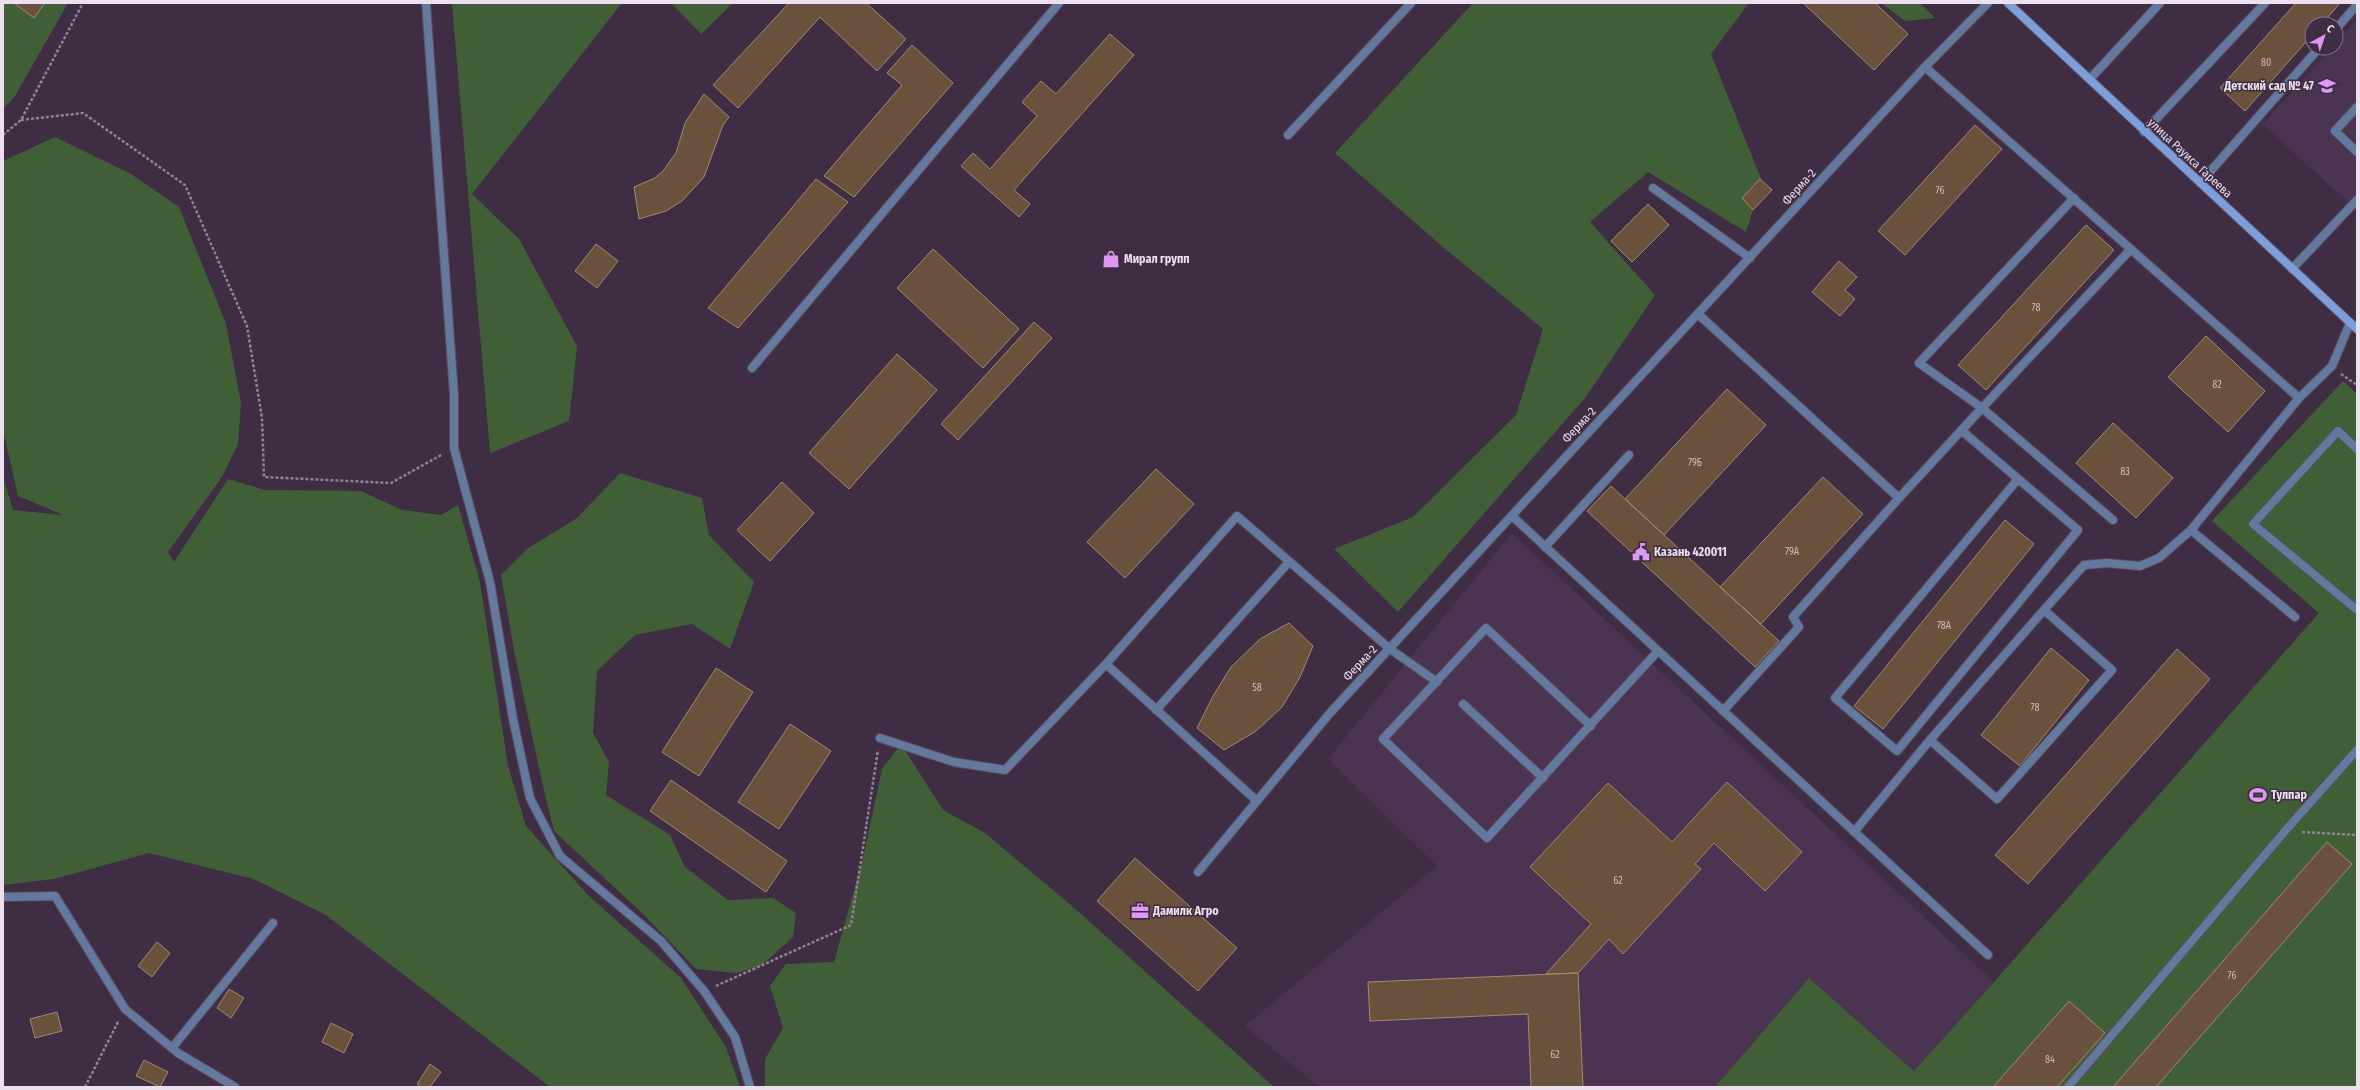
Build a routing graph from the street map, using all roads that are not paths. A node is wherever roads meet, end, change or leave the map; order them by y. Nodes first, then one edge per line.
1 (426, 3) edge
2 (1059, 3) edge
3 (1411, 3) edge
4 (1988, 3) edge
5 (2008, 3) edge
6 (2160, 3) edge
7 (2264, 3) edge
8 (2357, 5) edge
9 (2344, 20) edge
10 (2312, 56) edge
11 (1925, 67) junction
12 (2090, 79) junction
13 (2357, 107) edge
14 (2144, 132) junction
15 (1288, 135) dead end
16 (2357, 152) edge
17 (2200, 183) junction
18 (1653, 188) dead end
19 (2074, 198) junction
20 (2357, 200) edge
21 (2131, 249) junction
22 (1750, 258) junction
23 (2292, 269) junction
24 (1698, 314) junction
25 (2350, 323) junction
26 (2357, 329) edge
27 (752, 368) dead end
28 (2299, 398) junction
29 (1982, 408) junction
30 (1961, 430) junction
31 (2357, 449) edge
32 (1629, 455) dead end
33 (2018, 479) junction
34 (1899, 498) junction
35 (1512, 516) junction
36 (2114, 520) dead end
37 (2191, 530) junction
38 (1545, 547) junction
39 (1289, 562) junction
40 (2044, 610) junction
41 (2357, 610) edge
42 (2295, 617) dead end
43 (1390, 649) junction
44 (1658, 651) junction
45 (1106, 664) junction
46 (1437, 682) junction
47 (1463, 704) dead end
48 (1156, 710) junction
49 (1723, 711) junction
50 (1591, 726) junction
51 (880, 738) road end
52 (1930, 740) junction
53 (2357, 750) edge
54 (1543, 778) junction
55 (1257, 801) junction
56 (1854, 832) junction
57 (1198, 872) dead end
58 (3, 897) edge
59 (273, 923) dead end
60 (1988, 955) dead end
61 (172, 1048) junction
62 (235, 1087) edge
63 (750, 1087) edge
64 (2068, 1087) edge

1 - 63 street
2 - 27 street
3 - 15 street
4 - 11 street, Ферма-2
5 - 12 street, улица Рауиса Гареева
6 - 12 street
7 - 14 street
8 - 9 street
10 - 17 street
11 - 19 street
11 - 22 street, Ферма-2
12 - 14 street, улица Рауиса Гареева
13 - 16 street
14 - 17 street, улица Рауиса Гареева
17 - 23 street, улица Рауиса Гареева
18 - 22 street
19 - 21 street
19 - 29 street
20 - 23 street
21 - 28 street
21 - 29 street
22 - 24 street, Ферма-2
23 - 25 street, улица Рауиса Гареева
24 - 34 street
24 - 35 street, Ферма-2
25 - 26 street, улица Рауиса Гареева
25 - 28 street
28 - 37 street
29 - 30 street
29 - 36 street
30 - 33 street
30 - 34 street
31 - 41 street
32 - 38 street
33 - 33 street
34 - 49 street
35 - 38 street
35 - 43 street, Ферма-2
37 - 40 street
37 - 42 street
38 - 44 street
39 - 43 street
39 - 45 street
39 - 48 street
40 - 52 street
40 - 52 street
43 - 46 street
43 - 55 street, Ферма-2
44 - 49 street
44 - 50 street
45 - 48 street
45 - 51 street
46 - 50 street
46 - 54 street
47 - 54 street
48 - 55 street
49 - 56 street
50 - 54 street
52 - 56 street
53 - 64 street
55 - 57 street, Ферма-2
56 - 60 street
58 - 61 street
59 - 61 street
61 - 62 street

